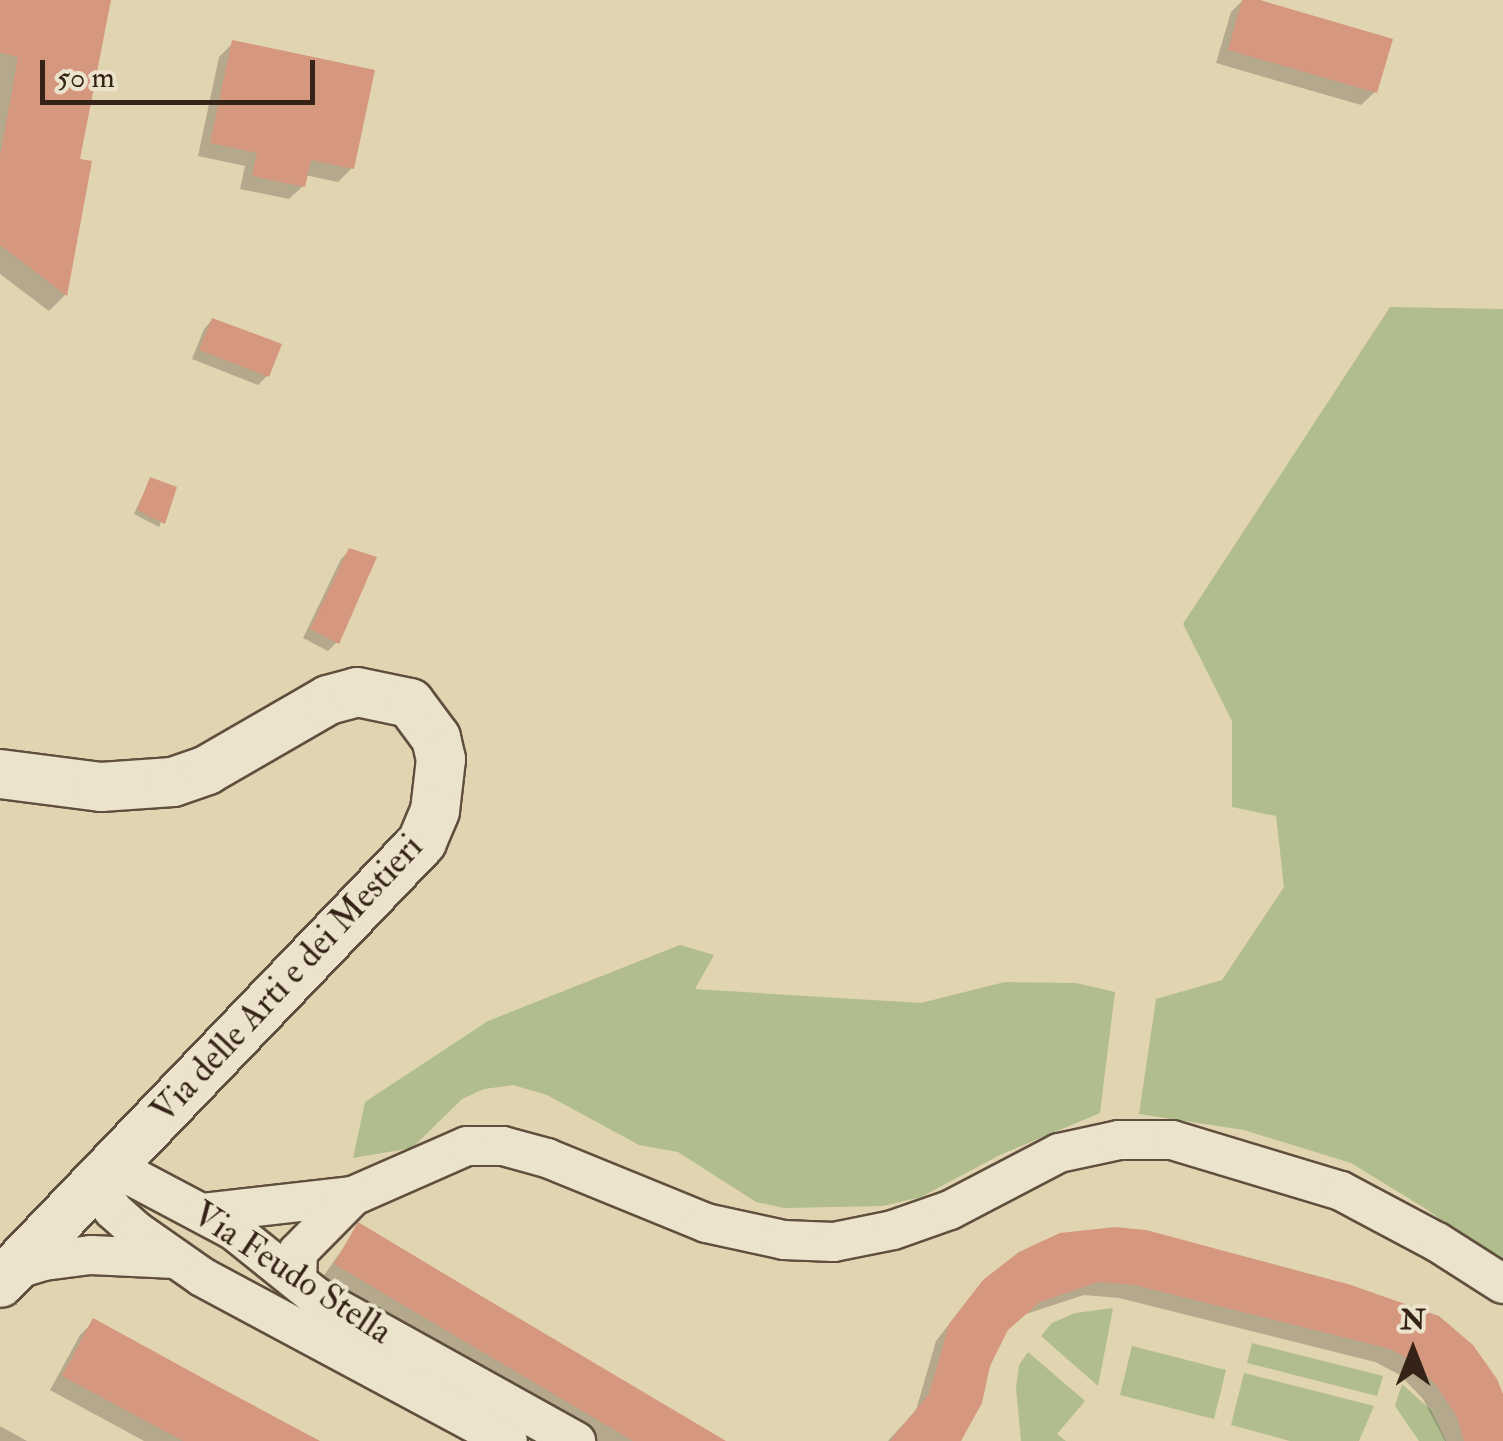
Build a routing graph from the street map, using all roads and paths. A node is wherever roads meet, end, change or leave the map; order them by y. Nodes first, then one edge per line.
1 (0, 774) edge
2 (104, 1174) junction
3 (353, 1196) junction
4 (203, 1214) junction
5 (168, 1253) junction
6 (5, 1277) edge
7 (297, 1281) junction
8 (1503, 1284) edge
9 (508, 1441) edge
10 (576, 1441) edge

1 - 2 street, Via delle Arti e dei Mestieri
2 - 4 street, Via Feudo Stella
2 - 5 street, Via Feudo Stella
2 - 6 street, Via delle Arti e dei Mestieri
3 - 4 street
3 - 7 street
3 - 8 street
4 - 5 street
4 - 5 street
4 - 7 street, Via Feudo Stella
5 - 6 street
5 - 9 street, Via Feudo Stella
7 - 10 street, Via Feudo Stella

